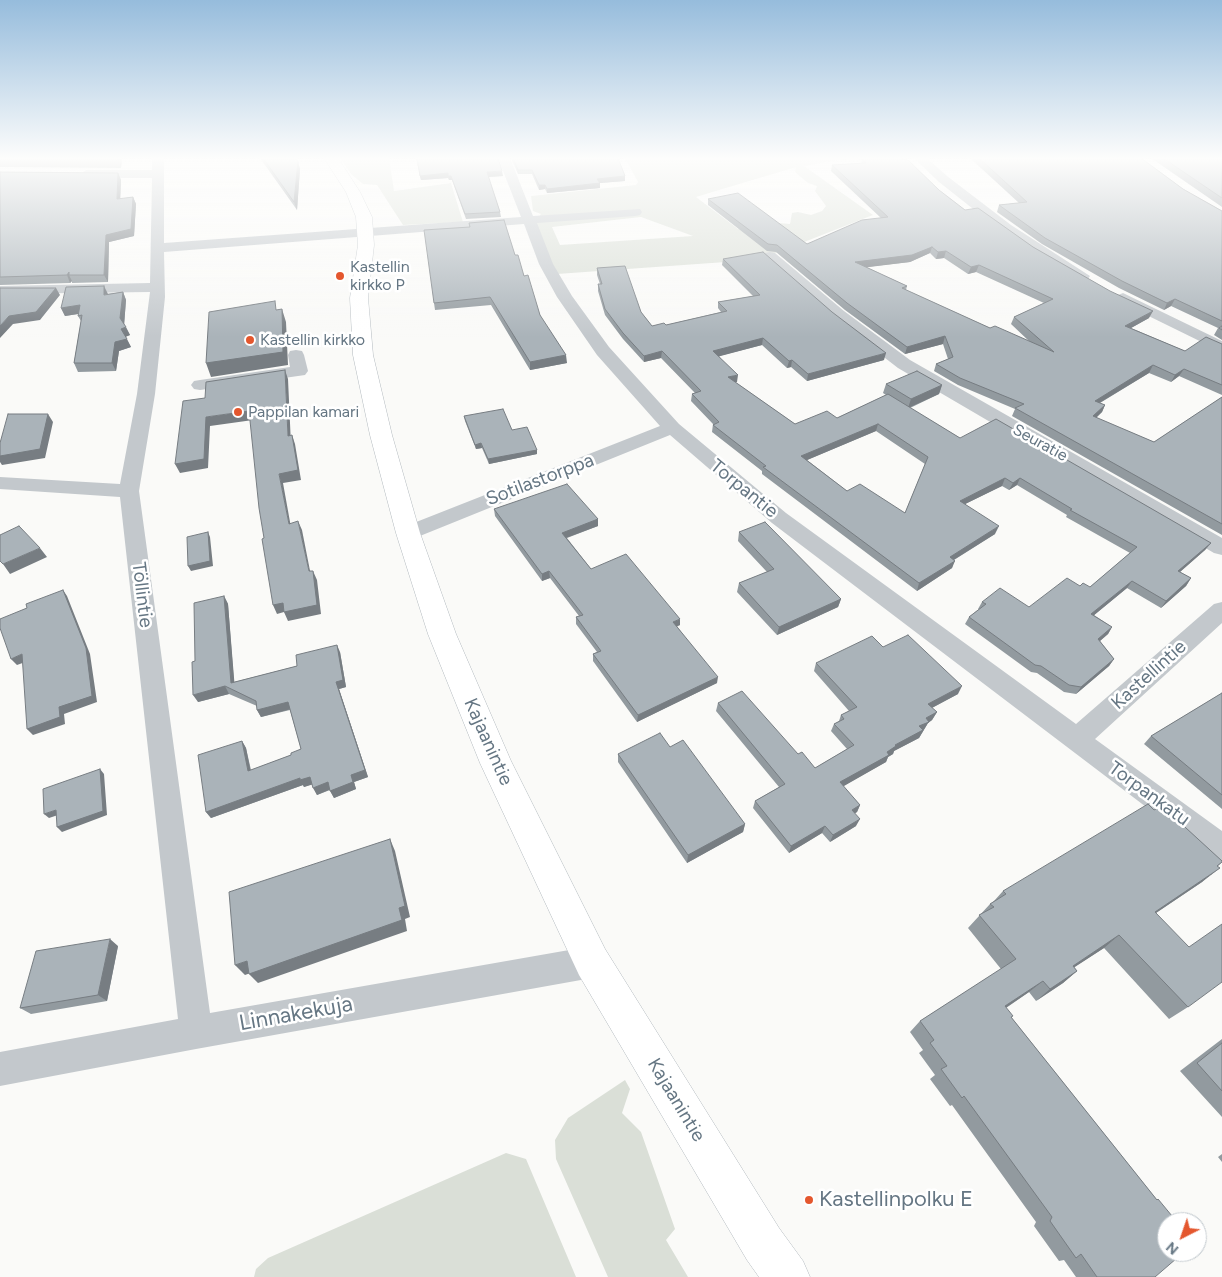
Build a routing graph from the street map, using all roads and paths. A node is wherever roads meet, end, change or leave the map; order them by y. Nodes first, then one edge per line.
1 (158, 218) edge
2 (363, 218) edge
3 (527, 218) edge
4 (569, 218) edge
5 (992, 218) edge
6 (528, 221) junction
7 (366, 232) junction
8 (159, 248) junction
9 (770, 256) edge
10 (1098, 284) edge
11 (156, 287) junction
12 (0, 290) edge
13 (1113, 293) edge
14 (1222, 347) edge
15 (296, 355) dead end
16 (200, 385) dead end
17 (672, 428) junction
18 (0, 483) edge
19 (129, 491) junction
20 (408, 533) junction
21 (1222, 548) edge
22 (1222, 610) edge
23 (1076, 740) junction
24 (1222, 848) edge
25 (592, 962) junction
26 (196, 1032) junction
27 (0, 1069) edge
28 (787, 1277) edge

1 - 8 street, Töllintie
2 - 7 main road, Kajaanintie
3 - 6 street, Torpantie
4 - 6 street
5 - 10 street
6 - 7 street
6 - 17 street, Torpantie
7 - 8 street
7 - 20 main road, Kajaanintie
8 - 11 street, Töllintie
9 - 21 street, Seuratie
11 - 12 street
11 - 19 street, Töllintie
13 - 14 street
15 - 16 street
17 - 20 street, Sotilastorppa
17 - 23 street, Torpantie
18 - 19 street
19 - 26 street, Töllintie
20 - 25 main road, Kajaanintie
22 - 23 street, Kastellintie
23 - 24 street, Torpankatu
25 - 26 street, Linnakekuja
25 - 28 main road, Kajaanintie
26 - 27 street, Linnakekuja

